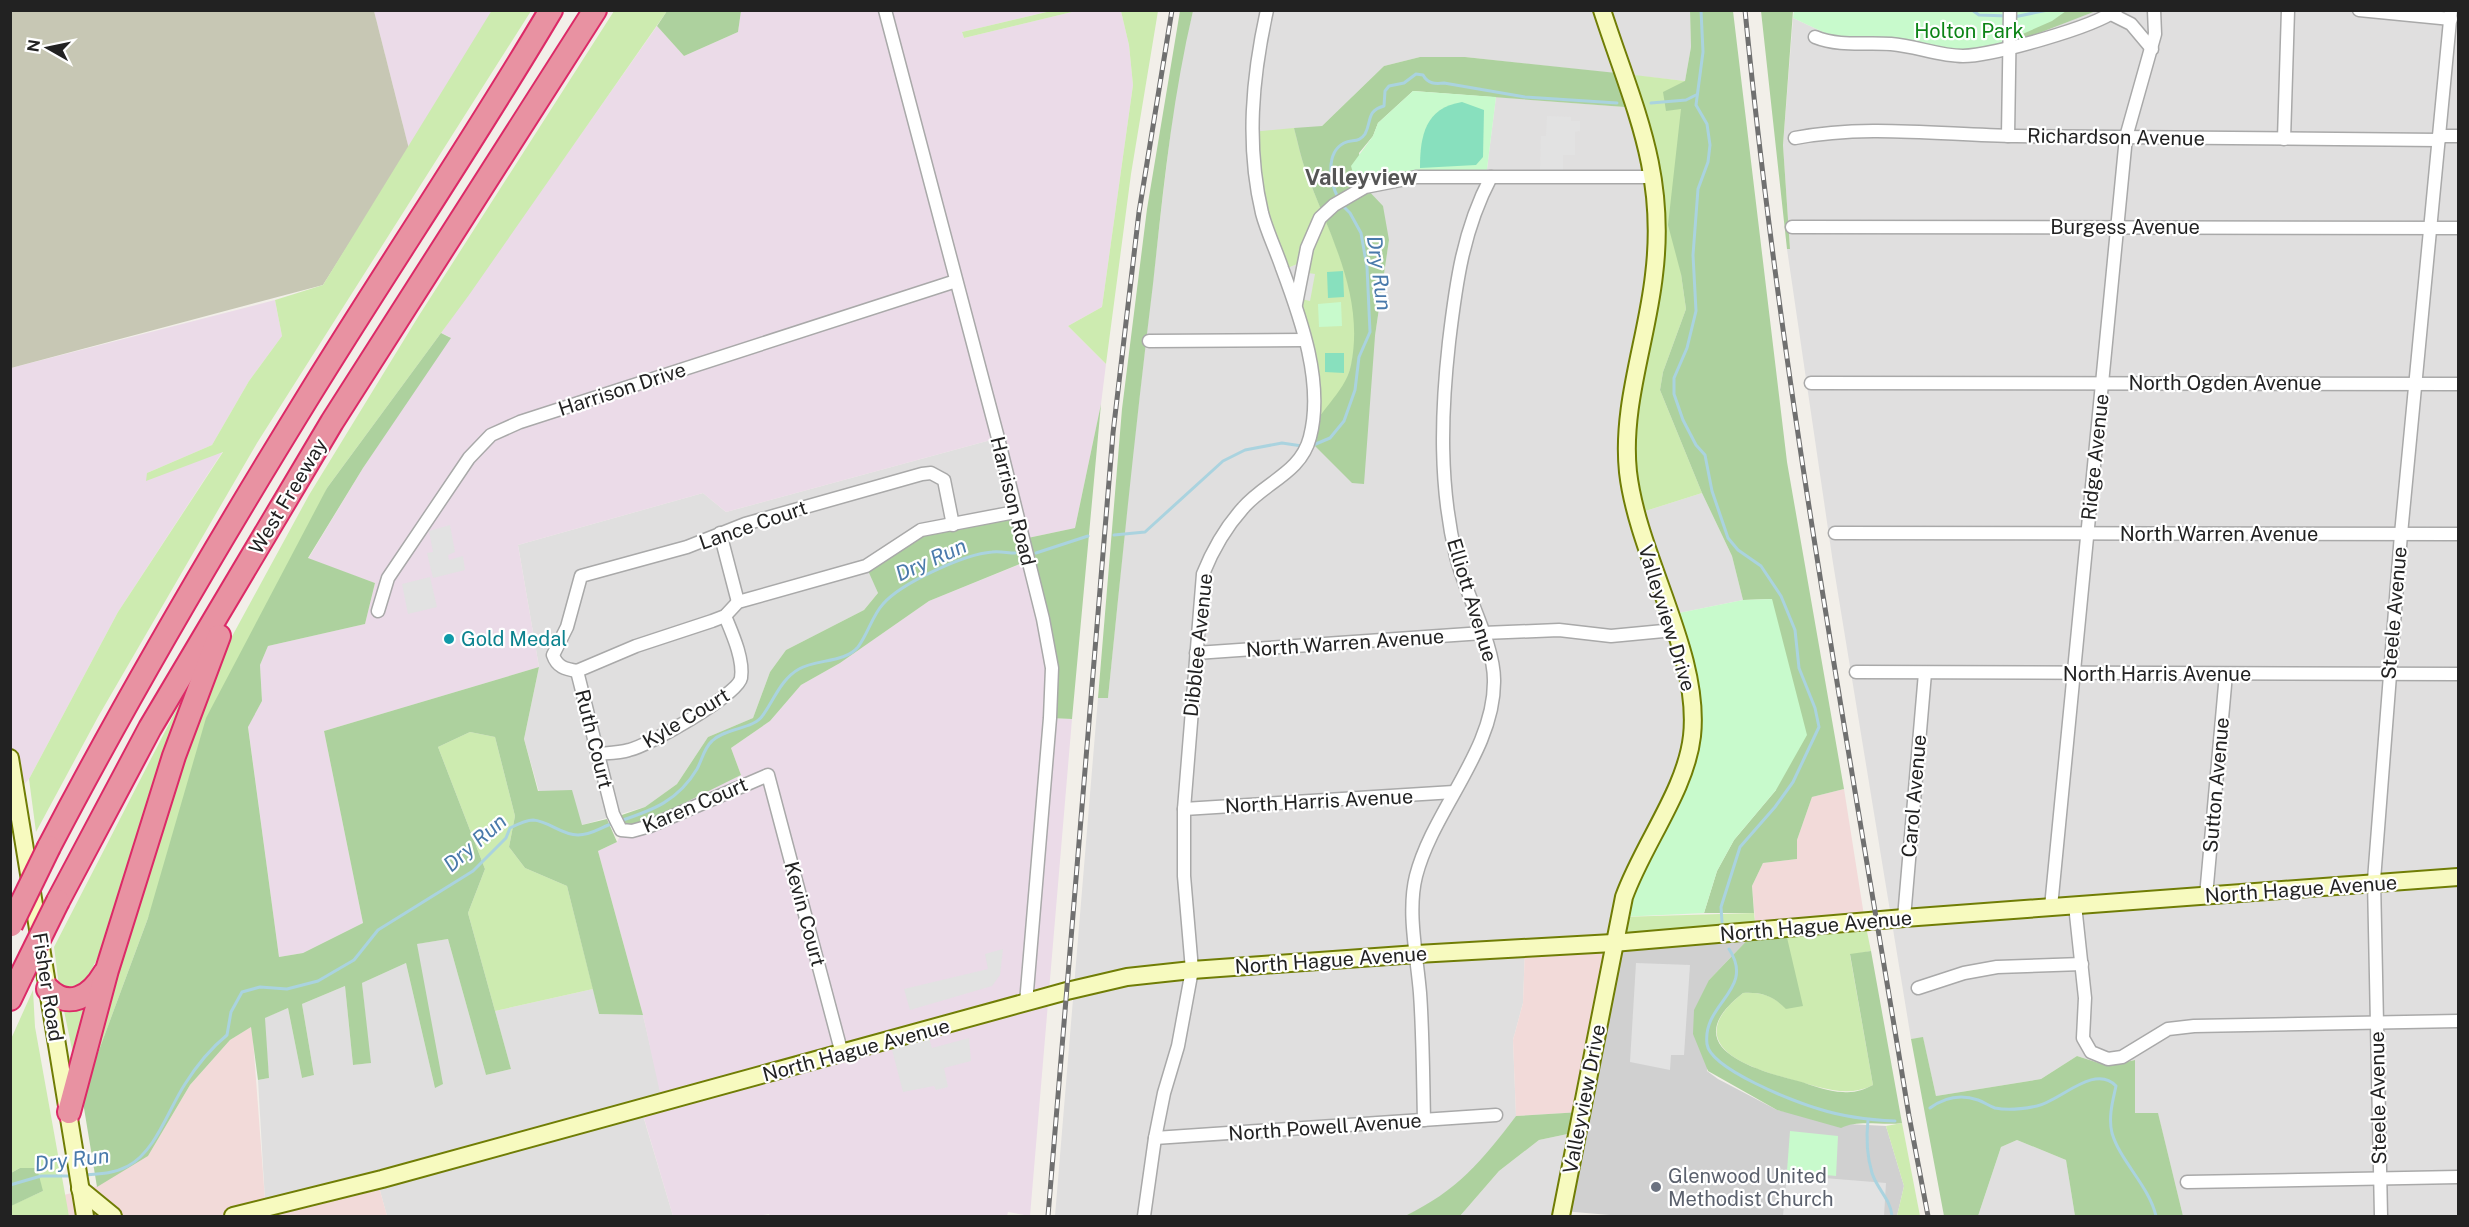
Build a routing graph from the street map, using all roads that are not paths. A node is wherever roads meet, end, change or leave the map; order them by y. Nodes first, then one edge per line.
1 (553, 10) edge
2 (595, 10) edge
3 (885, 10) edge
4 (1267, 10) edge
5 (1602, 10) edge
6 (2010, 10) edge
7 (2154, 10) edge
8 (2288, 10) edge
9 (2359, 10) edge
10 (2113, 12) edge
11 (2451, 15) edge
12 (1815, 38) dead end
13 (2008, 49) junction
14 (2151, 49) junction
15 (2008, 136) junction
16 (2458, 136) edge
17 (2126, 137) junction
18 (1795, 138) dead end
19 (2439, 138) junction
20 (2284, 139) junction
21 (1491, 177) junction
22 (1653, 177) junction
23 (1792, 227) dead end
24 (2117, 227) junction
25 (2430, 228) junction
26 (2458, 228) edge
27 (956, 281) junction
28 (1296, 304) junction
29 (1305, 340) junction
30 (1149, 341) dead end
31 (1811, 383) dead end
32 (2102, 383) junction
33 (2415, 384) junction
34 (2458, 384) edge
35 (296, 484) junction
36 (1016, 512) junction
37 (953, 525) junction
38 (720, 533) junction
39 (1835, 533) dead end
40 (2087, 534) junction
41 (2401, 534) junction
42 (2458, 534) edge
43 (575, 595) joint
44 (738, 603) junction
45 (378, 611) dead end
46 (725, 616) junction
47 (1674, 630) junction
48 (1483, 633) junction
49 (1196, 653) junction
50 (576, 671) junction
51 (1856, 672) dead end
52 (1925, 673) junction
53 (2074, 673) junction
54 (2226, 674) junction
55 (2389, 674) junction
56 (2458, 674) edge
57 (597, 754) junction
58 (10, 758) edge
59 (768, 775) joint
60 (1454, 792) junction
61 (1184, 809) junction
62 (621, 830) joint
63 (2458, 877) edge
64 (2374, 884) junction
65 (2206, 896) junction
66 (2075, 905) junction
67 (2050, 907) junction
68 (1904, 918) junction
69 (11, 925) edge
70 (1613, 943) junction
71 (1417, 954) junction
72 (2082, 964) junction
73 (106, 970) junction
74 (1192, 970) junction
75 (1918, 988) dead end
76 (48, 989) junction
77 (10, 999) edge
78 (1026, 1003) junction
79 (2458, 1021) edge
80 (2377, 1023) junction
81 (842, 1054) junction
82 (69, 1112) junction
83 (1496, 1115) dead end
84 (1424, 1120) junction
85 (1155, 1138) junction
86 (2380, 1178) junction
87 (2458, 1178) edge
88 (2187, 1182) dead end
89 (80, 1189) junction
90 (85, 1216) edge
91 (113, 1216) edge
92 (233, 1216) edge
93 (1144, 1216) edge
94 (1561, 1216) edge
95 (2381, 1216) edge

1 - 69 highway, West Freeway, bridge
2 - 35 highway, West Freeway
3 - 27 street, Harrison Road
4 - 28 street, Dibblee Avenue
5 - 22 main road, Valleyview Drive
6 - 13 street
7 - 14 street, Ridge Avenue
8 - 20 street
9 - 11 street
10 - 13 street
10 - 14 street
11 - 19 street, Steele Avenue
12 - 13 street
13 - 15 street
14 - 17 street, Ridge Avenue
15 - 17 street, Richardson Avenue
15 - 18 street, Richardson Avenue
16 - 19 street, Richardson Avenue
17 - 20 street, Richardson Avenue
17 - 24 street, Ridge Avenue
19 - 20 street, Richardson Avenue
19 - 25 street, Steele Avenue
21 - 22 street
21 - 28 street
21 - 48 street, Elliott Avenue
22 - 47 main road, Valleyview Drive
23 - 24 street, Burgess Avenue
24 - 25 street, Burgess Avenue
24 - 32 street, Ridge Avenue
25 - 26 street, Burgess Avenue
25 - 33 street, Steele Avenue
27 - 36 street, Harrison Road
27 - 45 street, Harrison Drive
28 - 29 street, Dibblee Avenue
29 - 30 street
29 - 49 street, Dibblee Avenue
31 - 32 street, North Ogden Avenue
32 - 33 street, North Ogden Avenue
32 - 40 street, Ridge Avenue
33 - 34 street, North Ogden Avenue
33 - 41 street, Steele Avenue
35 - 73 highway
35 - 77 highway, West Freeway, bridge
36 - 37 street
36 - 78 street, Harrison Road
37 - 38 street, Lance Court
37 - 44 street
38 - 43 street, Lance Court
38 - 44 street
39 - 40 street, North Warren Avenue
40 - 41 street, North Warren Avenue
40 - 53 street, Ridge Avenue
41 - 42 street, North Warren Avenue
41 - 55 street, Steele Avenue
43 - 50 street, Ruth Court
44 - 46 street
46 - 50 street
46 - 57 street, Kyle Court
47 - 48 street, North Warren Avenue
47 - 70 main road, Valleyview Drive
48 - 49 street, North Warren Avenue
48 - 60 street, Elliott Avenue
49 - 61 street, Dibblee Avenue
50 - 57 street, Ruth Court
51 - 52 street, North Harris Avenue
52 - 53 street, North Harris Avenue
52 - 68 street, Carol Avenue
53 - 54 street, North Harris Avenue
53 - 67 street, Ridge Avenue
54 - 55 street, North Harris Avenue
54 - 65 street, Sutton Avenue
55 - 56 street, North Harris Avenue
55 - 64 street, Steele Avenue
57 - 62 street, Ruth Court
58 - 76 main road, Fisher Road
59 - 62 street, Karen Court
59 - 81 street, Kevin Court
60 - 61 street, North Harris Avenue
60 - 71 street, Elliott Avenue
61 - 74 street, Dibblee Avenue
63 - 64 main road, North Hague Avenue
64 - 65 main road, North Hague Avenue
64 - 80 street, Steele Avenue
65 - 66 main road, North Hague Avenue
66 - 67 main road, North Hague Avenue
66 - 72 street
67 - 68 main road, North Hague Avenue
68 - 70 main road, North Hague Avenue
70 - 71 main road, North Hague Avenue
70 - 94 main road, Valleyview Drive
71 - 74 main road, North Hague Avenue
71 - 84 street, Elliott Avenue
72 - 75 street
72 - 80 street
73 - 76 highway
73 - 82 highway
74 - 78 main road, North Hague Avenue
74 - 85 street, Dibblee Avenue
76 - 82 main road, Fisher Road
78 - 81 main road, North Hague Avenue
79 - 80 street
80 - 86 street, Steele Avenue
81 - 92 main road, North Hague Avenue
82 - 89 main road, Fisher Road
83 - 84 street, North Powell Avenue
84 - 85 street, North Powell Avenue
85 - 93 street, Dibblee Avenue
86 - 87 street
86 - 88 street
86 - 95 street, Steele Avenue
89 - 90 main road, Fisher Road
89 - 91 main road

